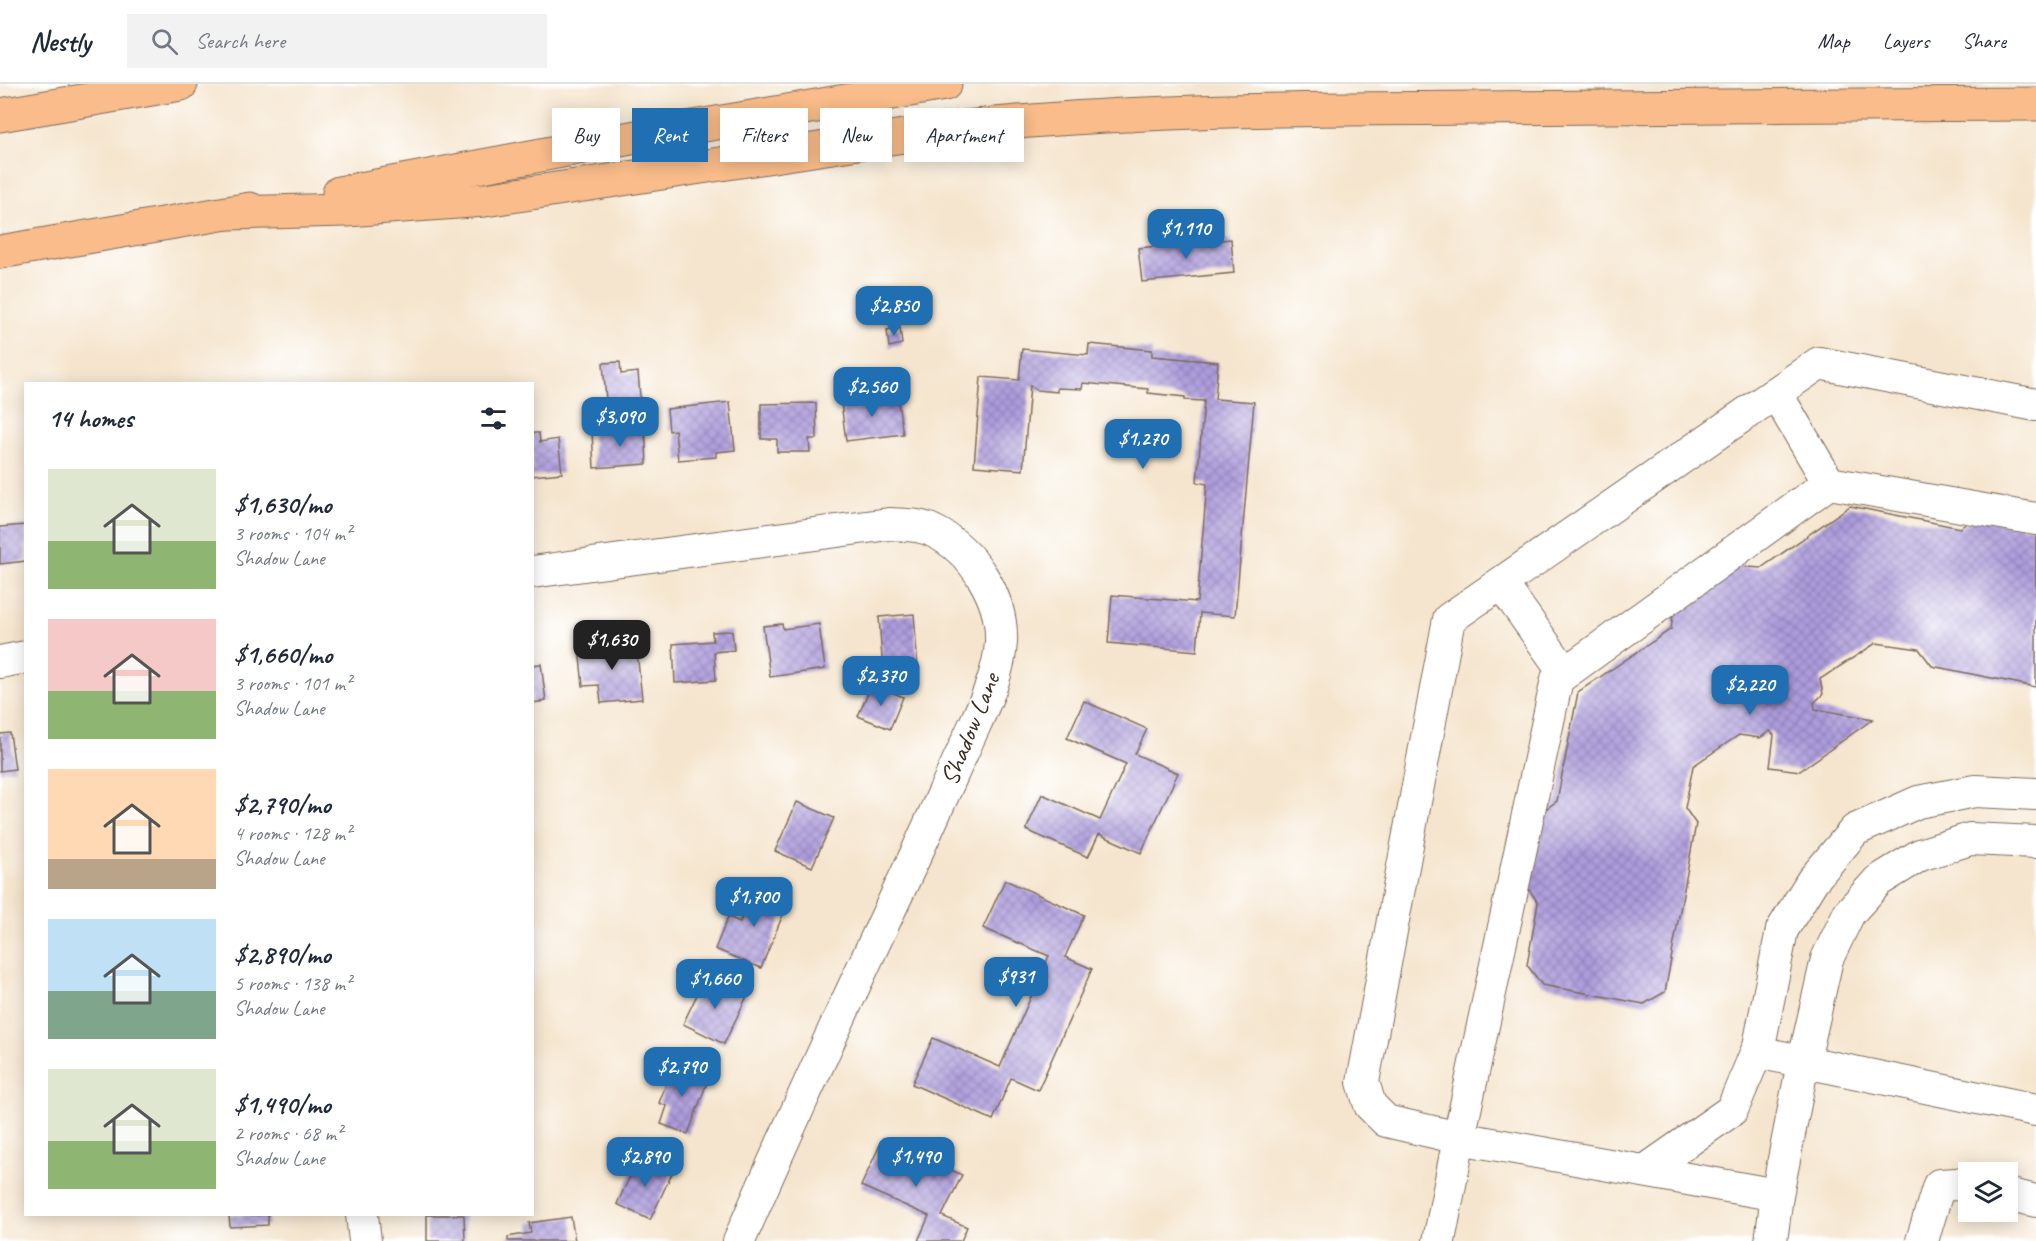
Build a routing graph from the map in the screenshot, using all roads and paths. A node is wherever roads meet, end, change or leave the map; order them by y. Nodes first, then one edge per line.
1 (181, 84) edge
2 (945, 84) edge
3 (2036, 104) edge
4 (0, 115) edge
5 (229, 213) junction
6 (0, 252) edge
7 (1776, 393) junction
8 (2036, 405) edge
9 (1829, 483) junction
10 (2036, 519) edge
11 (534, 573) edge
12 (1501, 583) junction
13 (24, 657) edge
14 (0, 662) edge
15 (1565, 673) junction
16 (1969, 792) junction
17 (2036, 794) edge
18 (1970, 838) junction
19 (2036, 842) edge
20 (1796, 907) junction
21 (1840, 933) junction
22 (1757, 1052) junction
23 (1803, 1063) junction
24 (2036, 1110) edge
25 (1459, 1138) junction
26 (1645, 1171) junction
27 (1958, 1184) edge
28 (1777, 1195) junction
29 (2018, 1197) edge
30 (2036, 1201) edge
31 (362, 1216) edge
32 (365, 1241) edge
33 (739, 1241) edge
34 (1439, 1241) edge
35 (1771, 1241) edge
36 (1922, 1241) edge

1 - 4 highway
2 - 5 highway
3 - 5 highway
5 - 6 highway
7 - 8 street
7 - 9 street
7 - 12 street
9 - 10 street
9 - 15 street
11 - 33 street, Shadow Lane
12 - 15 street
12 - 25 street
13 - 14 street
15 - 25 street
16 - 17 street
16 - 18 street
16 - 20 street
18 - 19 street
18 - 21 street
20 - 21 street
20 - 22 street
21 - 23 street
22 - 23 street
22 - 26 street
23 - 24 street
23 - 28 street
25 - 26 street
25 - 34 street
26 - 28 street
27 - 36 street
28 - 35 street
29 - 30 street
31 - 32 street

